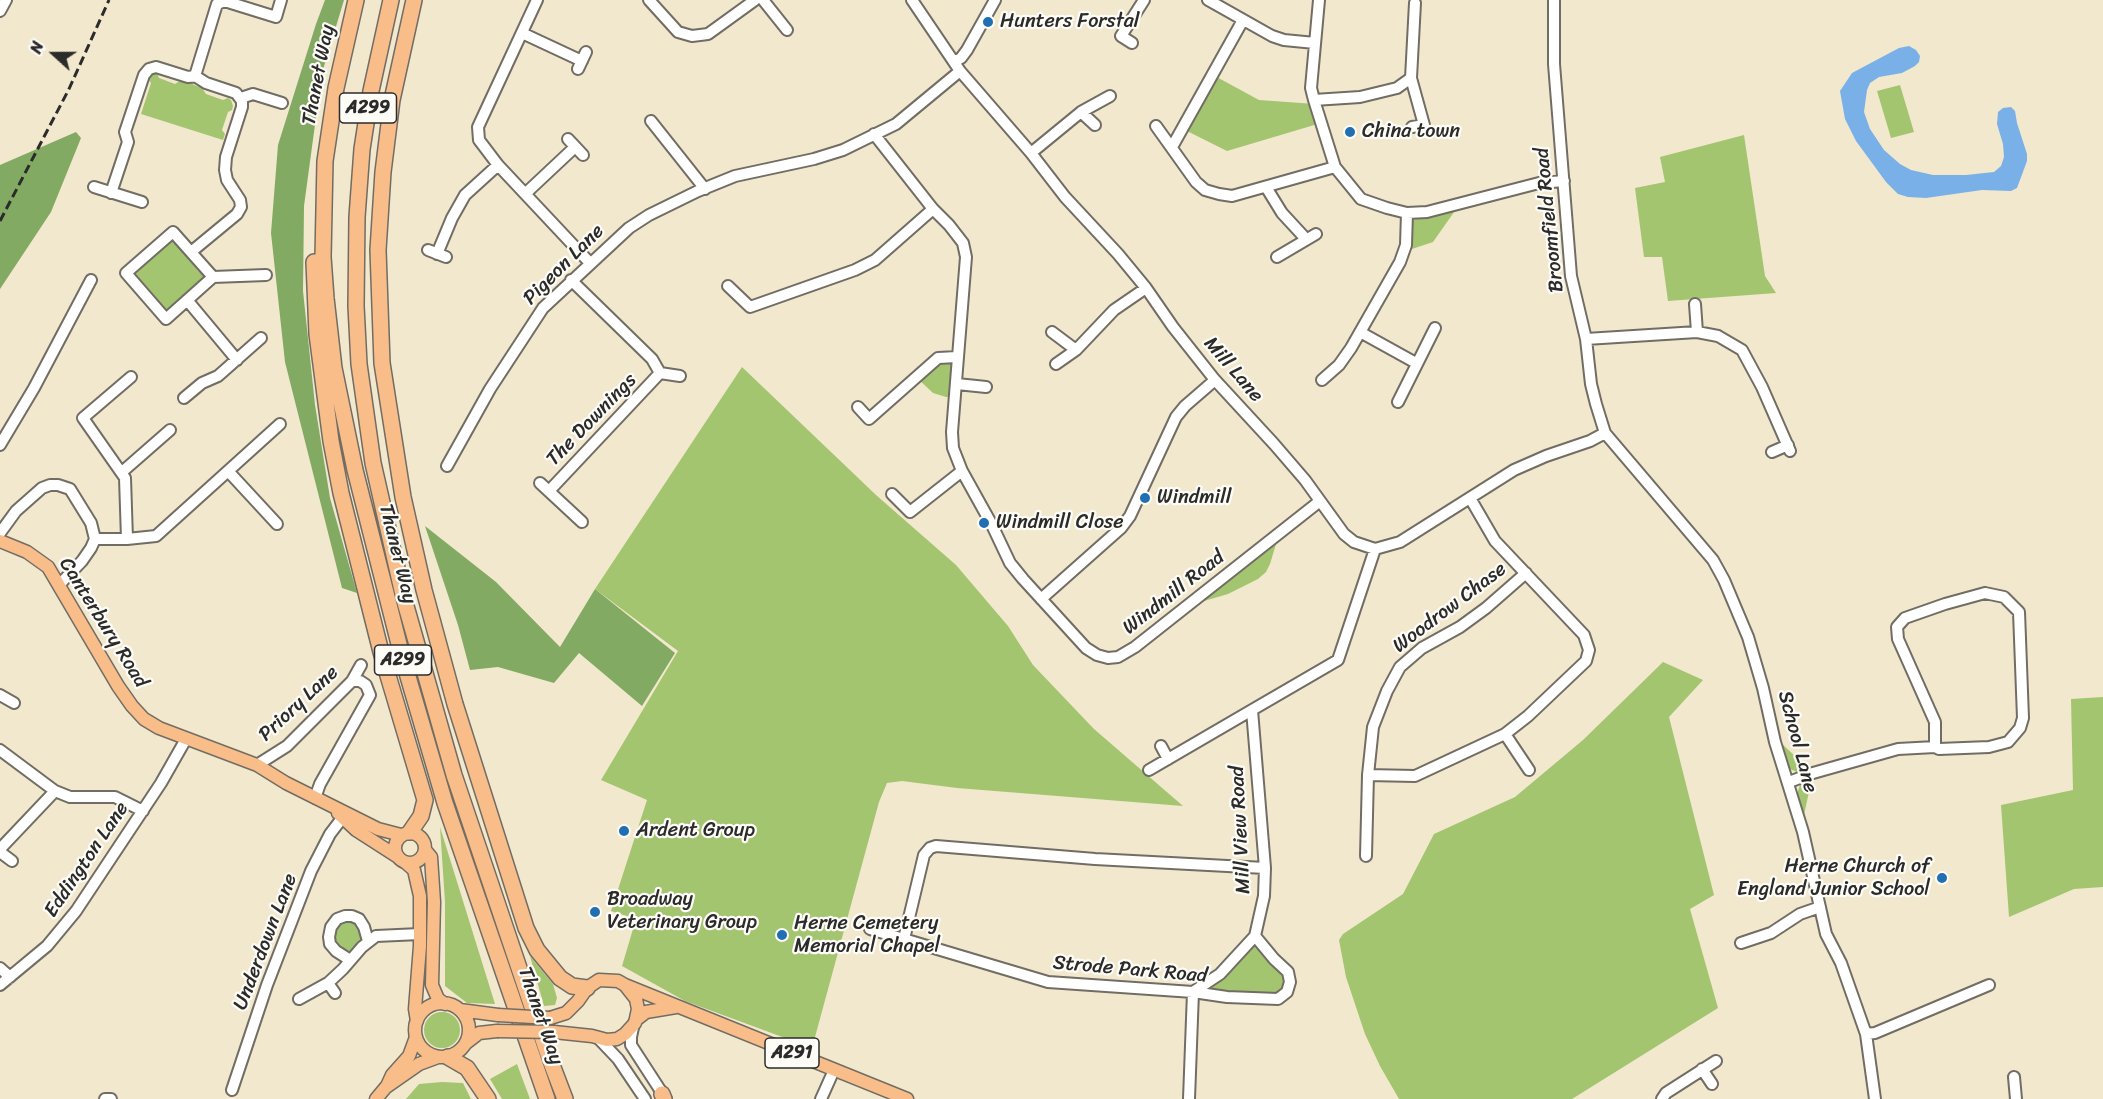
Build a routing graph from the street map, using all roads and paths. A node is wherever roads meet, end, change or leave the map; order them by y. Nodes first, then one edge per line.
1 (6, 0) edge
2 (281, 0) edge
3 (356, 0) edge
4 (391, 0) edge
5 (414, 0) edge
6 (537, 0) edge
7 (649, 0) edge
8 (754, 0) edge
9 (763, 0) edge
10 (912, 0) edge
11 (995, 0) edge
12 (1144, 0) edge
13 (1208, 0) edge
14 (1319, 0) edge
15 (1554, 0) edge
16 (216, 2) edge
17 (1415, 3) dead end
18 (0, 11) edge
19 (1243, 20) junction
20 (787, 30) dead end
21 (522, 33) junction
22 (1132, 43) dead end
23 (1315, 43) junction
24 (582, 61) dead end
25 (957, 66) junction
26 (195, 76) junction
27 (1411, 78) junction
28 (1110, 96) dead end
29 (241, 98) junction
30 (1314, 100) junction
31 (282, 103) dead end
32 (1081, 112) junction
33 (651, 121) dead end
34 (1095, 125) dead end
35 (1156, 126) dead end
36 (1412, 128) dead end
37 (874, 134) junction
38 (576, 147) dead end
39 (1172, 147) junction
40 (1031, 153) junction
41 (498, 165) junction
42 (1335, 167) junction
43 (1564, 181) junction
44 (94, 187) dead end
45 (1266, 187) junction
46 (705, 189) junction
47 (111, 192) junction
48 (526, 193) junction
49 (142, 202) dead end
50 (323, 207) junction
51 (933, 209) junction
52 (1407, 213) junction
53 (190, 252) junction
54 (437, 254) dead end
55 (1277, 256) dead end
56 (590, 263) junction
57 (266, 275) dead end
58 (213, 278) junction
59 (91, 280) dead end
60 (571, 280) junction
61 (728, 286) dead end
62 (1146, 288) junction
63 (187, 300) junction
64 (1695, 304) dead end
65 (1435, 328) dead end
66 (1052, 332) dead end
67 (1360, 332) junction
68 (1697, 332) junction
69 (261, 338) dead end
70 (1586, 339) junction
71 (1076, 350) junction
72 (957, 357) junction
73 (237, 360) junction
74 (1416, 363) junction
75 (1056, 364) dead end
76 (660, 373) junction
77 (680, 376) dead end
78 (131, 377) dead end
79 (1215, 380) junction
80 (1322, 380) dead end
81 (957, 384) junction
82 (986, 387) dead end
83 (184, 398) dead end
84 (1398, 402) dead end
85 (858, 407) dead end
86 (280, 424) dead end
87 (170, 430) dead end
88 (1605, 433) junction
89 (0, 445) edge
90 (1772, 452) dead end
91 (447, 466) dead end
92 (228, 471) junction
93 (962, 471) junction
94 (122, 472) junction
95 (540, 483) dead end
96 (549, 491) junction
97 (892, 494) dead end
98 (1470, 498) junction
99 (1320, 501) junction
100 (582, 522) dead end
101 (277, 524) dead end
102 (0, 533) edge
103 (127, 538) junction
104 (95, 539) junction
105 (0, 541) edge
106 (1375, 549) junction
107 (1526, 573) junction
108 (60, 584) junction
109 (1041, 599) junction
110 (361, 665) dead end
111 (352, 681) junction
112 (0, 695) edge
113 (14, 703) dead end
114 (1252, 710) junction
115 (461, 725) junction
116 (1505, 734) junction
117 (186, 739) junction
118 (1161, 746) dead end
119 (1935, 747) junction
120 (0, 750) edge
121 (1168, 759) junction
122 (257, 765) junction
123 (488, 767) dead end
124 (1149, 770) dead end
125 (1529, 770) dead end
126 (1368, 775) junction
127 (1789, 782) junction
128 (55, 792) junction
129 (315, 798) junction
130 (143, 811) junction
131 (344, 815) junction
132 (405, 834) junction
133 (0, 851) edge
134 (426, 851) junction
135 (1366, 856) dead end
136 (402, 860) junction
137 (12, 861) dead end
138 (1265, 868) junction
139 (1820, 907) junction
140 (870, 929) dead end
141 (420, 934) junction
142 (1255, 936) junction
143 (904, 939) junction
144 (368, 941) junction
145 (1741, 943) dead end
146 (350, 960) junction
147 (0, 968) edge
148 (10, 977) junction
149 (328, 983) junction
150 (0, 985) edge
151 (625, 985) junction
152 (1989, 985) dead end
153 (586, 988) junction
154 (1193, 992) junction
155 (335, 993) dead end
156 (299, 999) dead end
157 (445, 1004) junction
158 (678, 1007) junction
159 (460, 1010) junction
160 (417, 1021) junction
161 (635, 1021) junction
162 (1866, 1034) junction
163 (416, 1037) junction
164 (596, 1038) junction
165 (466, 1043) junction
166 (443, 1057) junction
167 (1716, 1061) dead end
168 (1702, 1069) junction
169 (834, 1070) junction
170 (2014, 1077) dead end
171 (1712, 1084) dead end
172 (386, 1087) junction
173 (232, 1090) dead end
174 (664, 1097) edge
175 (105, 1099) edge
176 (111, 1099) edge
177 (376, 1099) edge
178 (488, 1099) edge
179 (547, 1099) edge
180 (566, 1099) edge
181 (645, 1099) edge
182 (821, 1099) edge
183 (907, 1099) edge
184 (1189, 1099) edge
185 (1662, 1099) edge
186 (1875, 1099) edge
187 (2016, 1099) edge

1 - 18 street
2 - 16 street
3 - 50 highway, Thanet Way / A299
4 - 180 highway, Thanet Way / A299
5 - 115 highway, A299
6 - 21 street
7 - 8 street
9 - 20 street
10 - 25 street, Mill Lane
11 - 25 street, Pigeon Lane
12 - 22 street
13 - 19 street
14 - 23 street
15 - 43 street, Broomfield Road
16 - 26 street
17 - 27 street
19 - 23 street
19 - 39 street
21 - 24 street
21 - 41 street
23 - 30 street
25 - 37 street, Pigeon Lane
25 - 40 street, Mill Lane
26 - 29 street
26 - 47 street
27 - 30 street
27 - 36 street
28 - 32 street
29 - 31 street
29 - 53 street
30 - 42 street
32 - 34 street
32 - 40 street
33 - 46 street
35 - 39 street
37 - 46 street, Pigeon Lane
37 - 51 street, Windmill Road
38 - 48 street
39 - 45 street
40 - 62 street, Mill Lane
41 - 48 street
41 - 54 street
42 - 45 street
42 - 52 street
43 - 52 street
43 - 70 street, Broomfield Road
44 - 47 street
45 - 55 street
46 - 56 street, Pigeon Lane
47 - 49 street
48 - 56 street
50 - 132 highway, A299
50 - 179 highway, Thanet Way / A299
51 - 61 street
51 - 72 street, Windmill Road
52 - 67 street
53 - 58 street
53 - 63 street
56 - 60 street, Pigeon Lane
57 - 58 street
58 - 63 street
59 - 89 street
60 - 76 street, The Downings
60 - 91 street, Pigeon Lane
62 - 71 street
62 - 79 street, Mill Lane
63 - 73 street
64 - 68 street
65 - 74 street
66 - 71 street
67 - 74 street
67 - 80 street
68 - 70 street
68 - 90 street
69 - 73 street
70 - 88 street, Broomfield Road
71 - 75 street
72 - 81 street, Windmill Road
72 - 85 street
73 - 83 street
74 - 84 street
76 - 77 street, The Downings
76 - 96 street, The Downings
78 - 94 street
79 - 99 street, Mill Lane
79 - 109 street
81 - 82 street
81 - 93 street, Windmill Road
86 - 92 street
87 - 94 street
88 - 98 street
88 - 127 street, School Lane
92 - 101 street
92 - 103 street
93 - 97 street
93 - 109 street, Windmill Road
94 - 103 street
95 - 96 street, The Downings
96 - 100 street, The Downings
98 - 106 street
98 - 107 street, Woodrow Chase
99 - 106 street, Mill Lane
99 - 109 street, Windmill Road
102 - 104 street
103 - 104 street
104 - 108 street
105 - 108 main road, Canterbury Road
106 - 114 street
107 - 116 street, Woodrow Chase
107 - 126 street, Woodrow Chase
108 - 117 main road, Canterbury Road
110 - 111 street, Priory Lane
111 - 122 street, Priory Lane
111 - 129 street
112 - 113 street
114 - 121 street
114 - 138 street, Mill View Road
115 - 123 highway
115 - 153 highway, A299
116 - 125 street
116 - 126 street, Woodrow Chase
117 - 122 main road, Canterbury Road
117 - 130 street, Eddington Lane
118 - 121 street
119 - 119 street
119 - 127 street
120 - 128 street
121 - 124 street
122 - 129 main road, Canterbury Road
126 - 135 street, Woodrow Chase
127 - 139 street, School Lane
128 - 130 street
128 - 133 street
129 - 131 main road, Canterbury Road
130 - 148 street, Eddington Lane
131 - 132 main road, Canterbury Road
131 - 136 main road, Canterbury Road
131 - 173 street, Underdown Lane
132 - 134 main road
132 - 136 main road
133 - 137 street
134 - 136 main road
134 - 157 main road
136 - 141 main road
138 - 142 street, Mill View Road
138 - 143 street
139 - 145 street
139 - 162 street, School Lane
140 - 143 street, Strode Park Road
141 - 144 street
141 - 160 main road
142 - 154 street, Mill View Road
142 - 154 street, Strode Park Road
143 - 154 street, Strode Park Road
144 - 146 street
144 - 146 street
146 - 149 street
147 - 148 street
148 - 150 street, Eddington Lane
149 - 155 street
149 - 156 street
151 - 153 main road
151 - 158 main road, A291
151 - 161 main road
152 - 162 street
153 - 159 main road, bridge
154 - 184 street
157 - 159 main road
157 - 160 main road
158 - 161 main road
158 - 169 main road, A291
159 - 165 main road
160 - 163 main road
161 - 164 main road
161 - 174 street
162 - 186 street, School Lane
163 - 166 main road
163 - 172 main road
164 - 165 main road, bridge
164 - 181 street
165 - 166 main road
166 - 172 main road
166 - 178 highway
167 - 168 street
168 - 171 street
168 - 185 street
169 - 182 street
169 - 183 main road, A291
170 - 187 street
172 - 177 main road
175 - 176 street

